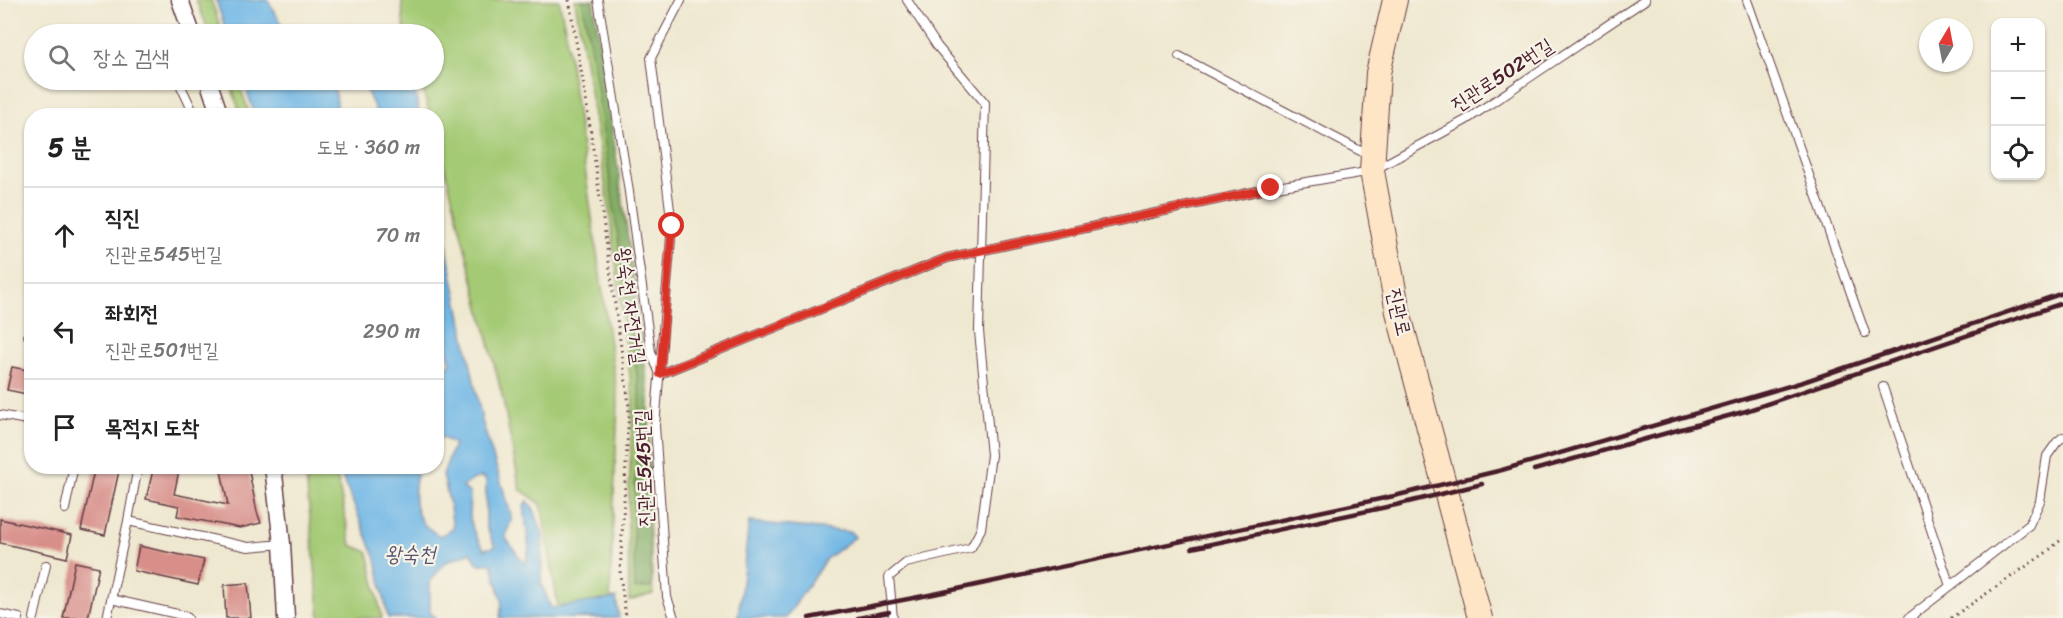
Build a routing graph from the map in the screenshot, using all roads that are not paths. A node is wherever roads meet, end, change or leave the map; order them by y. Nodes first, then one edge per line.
1 (180, 0) edge
2 (598, 0) edge
3 (681, 0) edge
4 (907, 0) edge
5 (1395, 0) edge
6 (1645, 0) edge
7 (1747, 0) edge
8 (188, 24) edge
9 (1179, 56) dead end
10 (183, 90) edge
11 (211, 90) edge
12 (191, 108) edge
13 (217, 108) edge
14 (1373, 164) junction
15 (981, 251) junction
16 (1865, 333) dead end
17 (660, 374) junction
18 (1883, 387) dead end
19 (0, 415) edge
20 (24, 420) edge
21 (2063, 437) edge
22 (72, 474) edge
23 (137, 474) edge
24 (274, 474) edge
25 (65, 509) dead end
26 (128, 521) junction
27 (282, 544) junction
28 (46, 565) dead end
29 (1950, 586) junction
30 (111, 599) junction
31 (0, 614) edge
32 (19, 618) edge
33 (34, 618) edge
34 (107, 618) edge
35 (188, 618) edge
36 (286, 618) edge
37 (674, 618) edge
38 (893, 618) edge
39 (1480, 618) edge
40 (1909, 618) edge

1 - 8 street
2 - 17 lane
3 - 17 lane, 진관로545번길
4 - 15 lane
5 - 14 street, 진관로
6 - 14 lane, 진관로502번길
7 - 16 lane
9 - 14 lane
10 - 12 lane
11 - 13 street
14 - 15 lane, 진관로502번길
14 - 39 street, 진관로
15 - 17 lane, 진관로502번길
15 - 38 lane
17 - 37 lane, 진관로545번길
18 - 29 lane
19 - 20 lane
21 - 29 lane
22 - 25 lane
23 - 26 lane
24 - 27 street
26 - 27 lane
26 - 30 lane
27 - 36 street
28 - 33 lane
29 - 40 lane
30 - 34 lane
30 - 35 lane
31 - 32 lane

